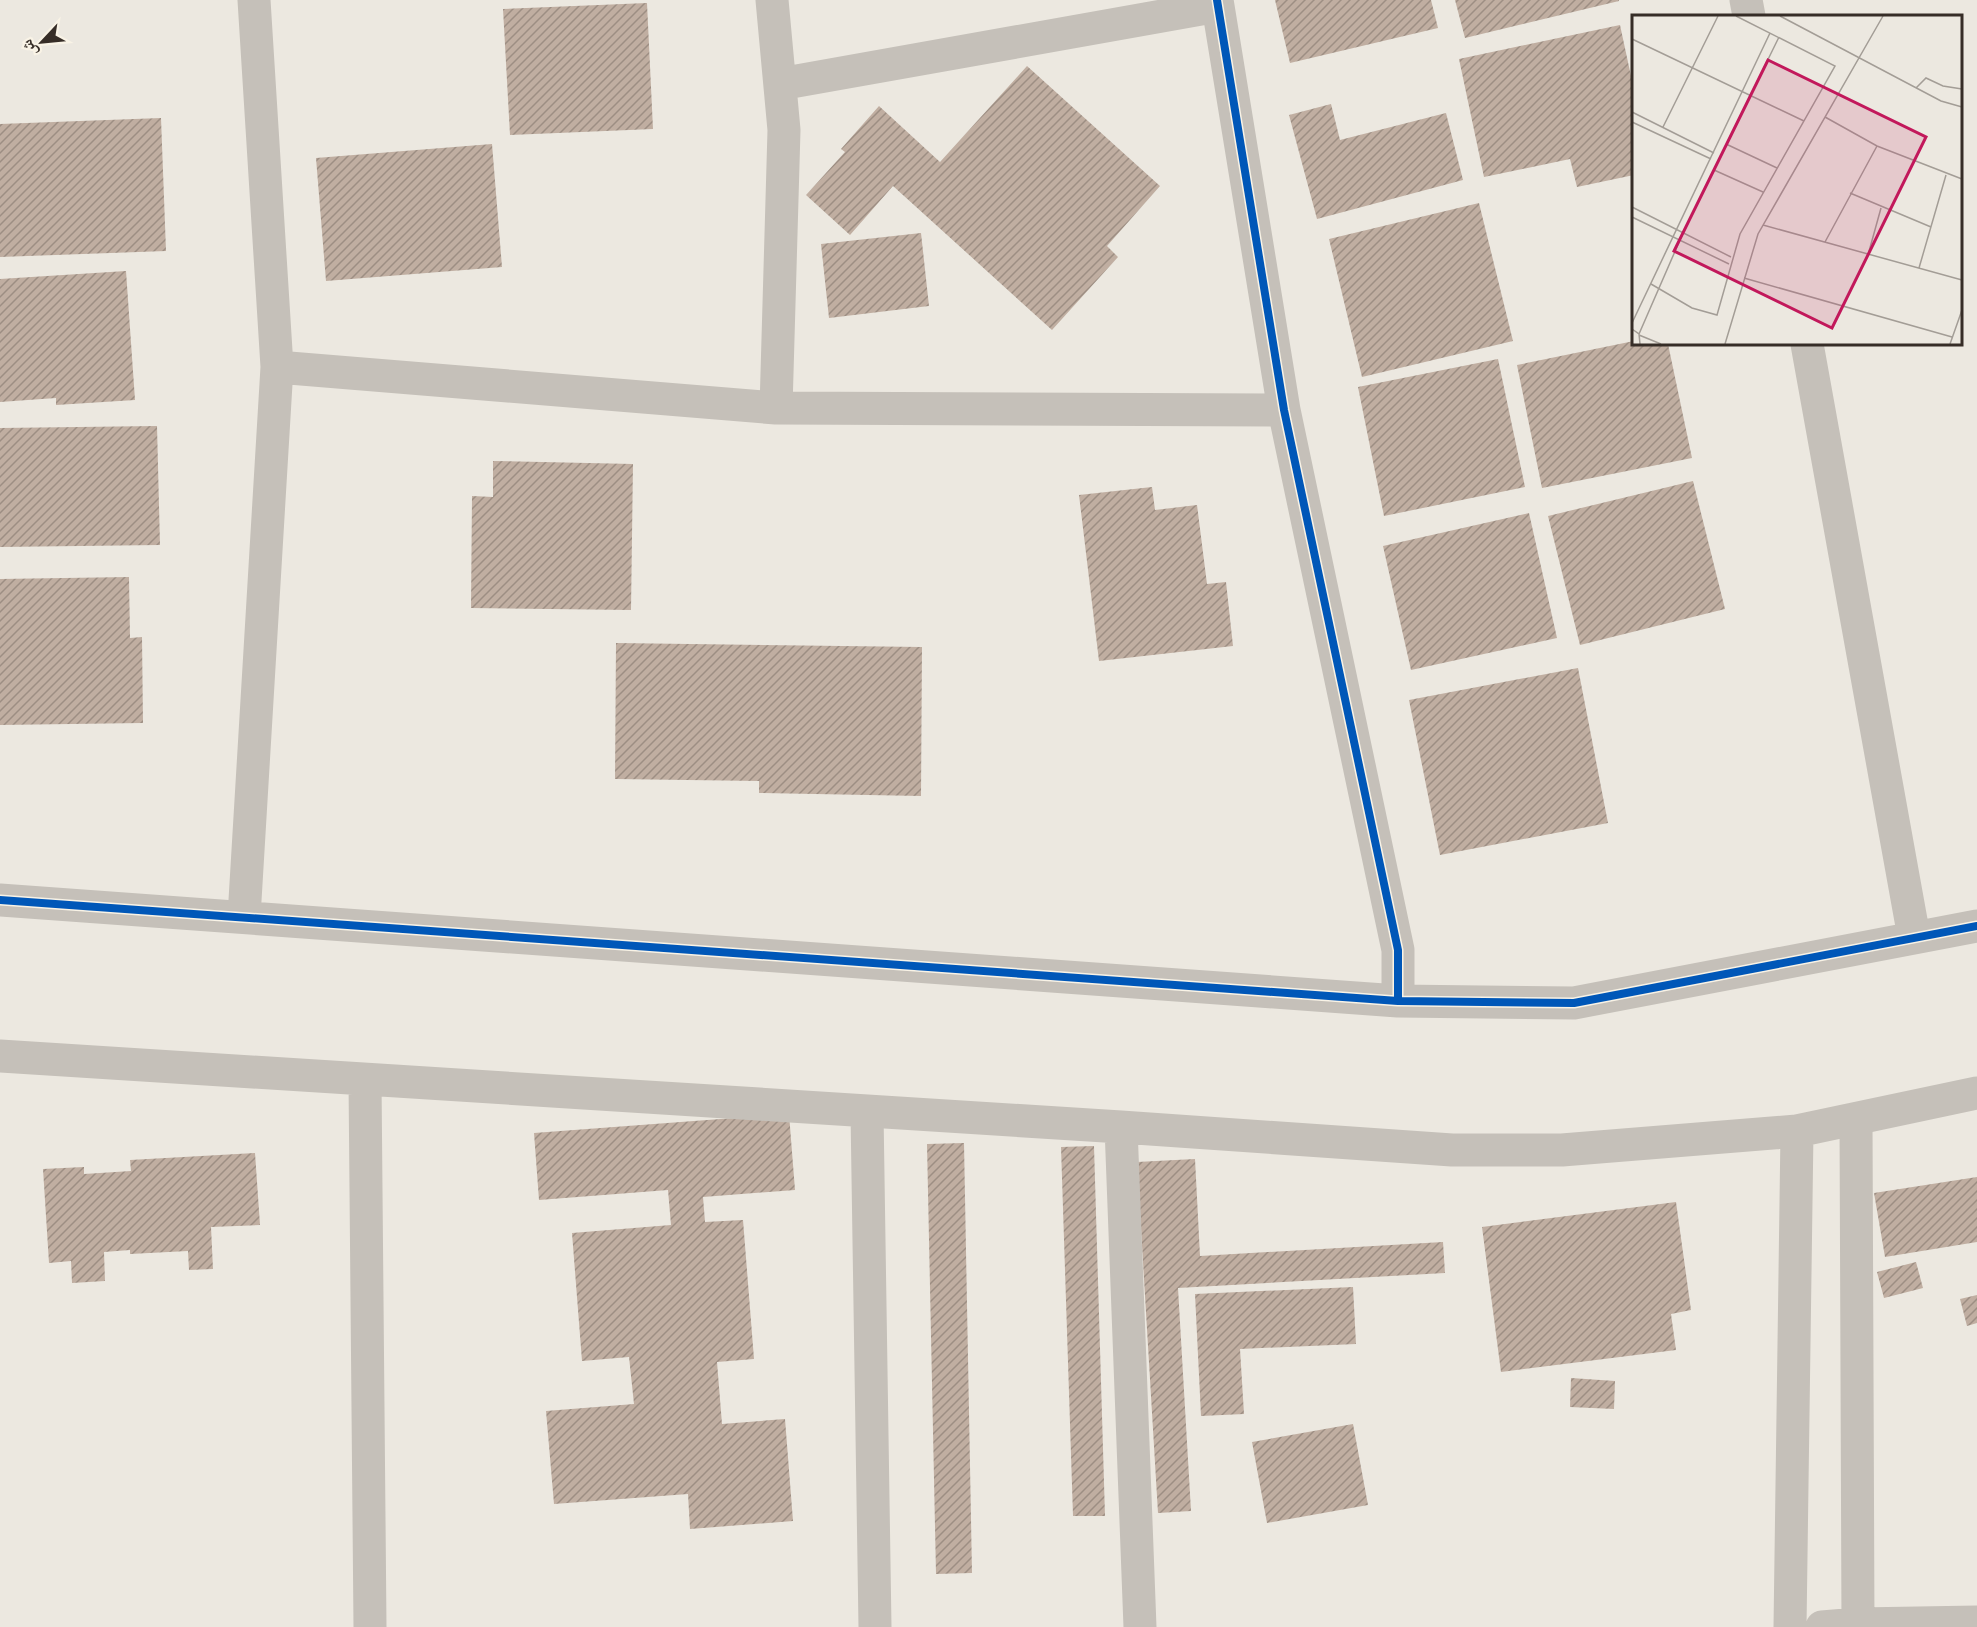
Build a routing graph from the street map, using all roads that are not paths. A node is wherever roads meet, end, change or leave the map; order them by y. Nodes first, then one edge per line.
1 (254, 0) edge
2 (772, 0) edge
3 (1746, 0) edge
4 (1218, 3) edge
5 (1749, 15) edge
6 (780, 84) junction
7 (1808, 345) edge
8 (277, 367) junction
9 (776, 408) junction
10 (1284, 410) junction
11 (0, 900) edge
12 (244, 917) junction
13 (1977, 926) edge
14 (1914, 937) junction
15 (1398, 1001) junction
16 (0, 1056) edge
17 (365, 1080) junction
18 (1977, 1093) edge
19 (867, 1112) junction
20 (1856, 1119) junction
21 (1121, 1127) junction
22 (1797, 1131) junction
23 (1977, 1622) edge
24 (1858, 1626) edge
25 (370, 1627) edge
26 (875, 1627) edge
27 (1140, 1627) edge
28 (1790, 1627) edge
29 (1822, 1627) edge

1 - 8 street
2 - 6 street
3 - 5 street
4 - 6 street
4 - 10 street
6 - 9 street
7 - 14 street
8 - 9 street
8 - 12 street
9 - 10 street
10 - 15 street
11 - 12 street
12 - 15 street
13 - 14 street
14 - 15 street
16 - 17 street
17 - 19 street
17 - 25 street
18 - 20 street
19 - 21 street
19 - 26 street
20 - 22 street
20 - 24 street
21 - 22 street
21 - 27 street
22 - 28 street
23 - 24 street
24 - 29 street

